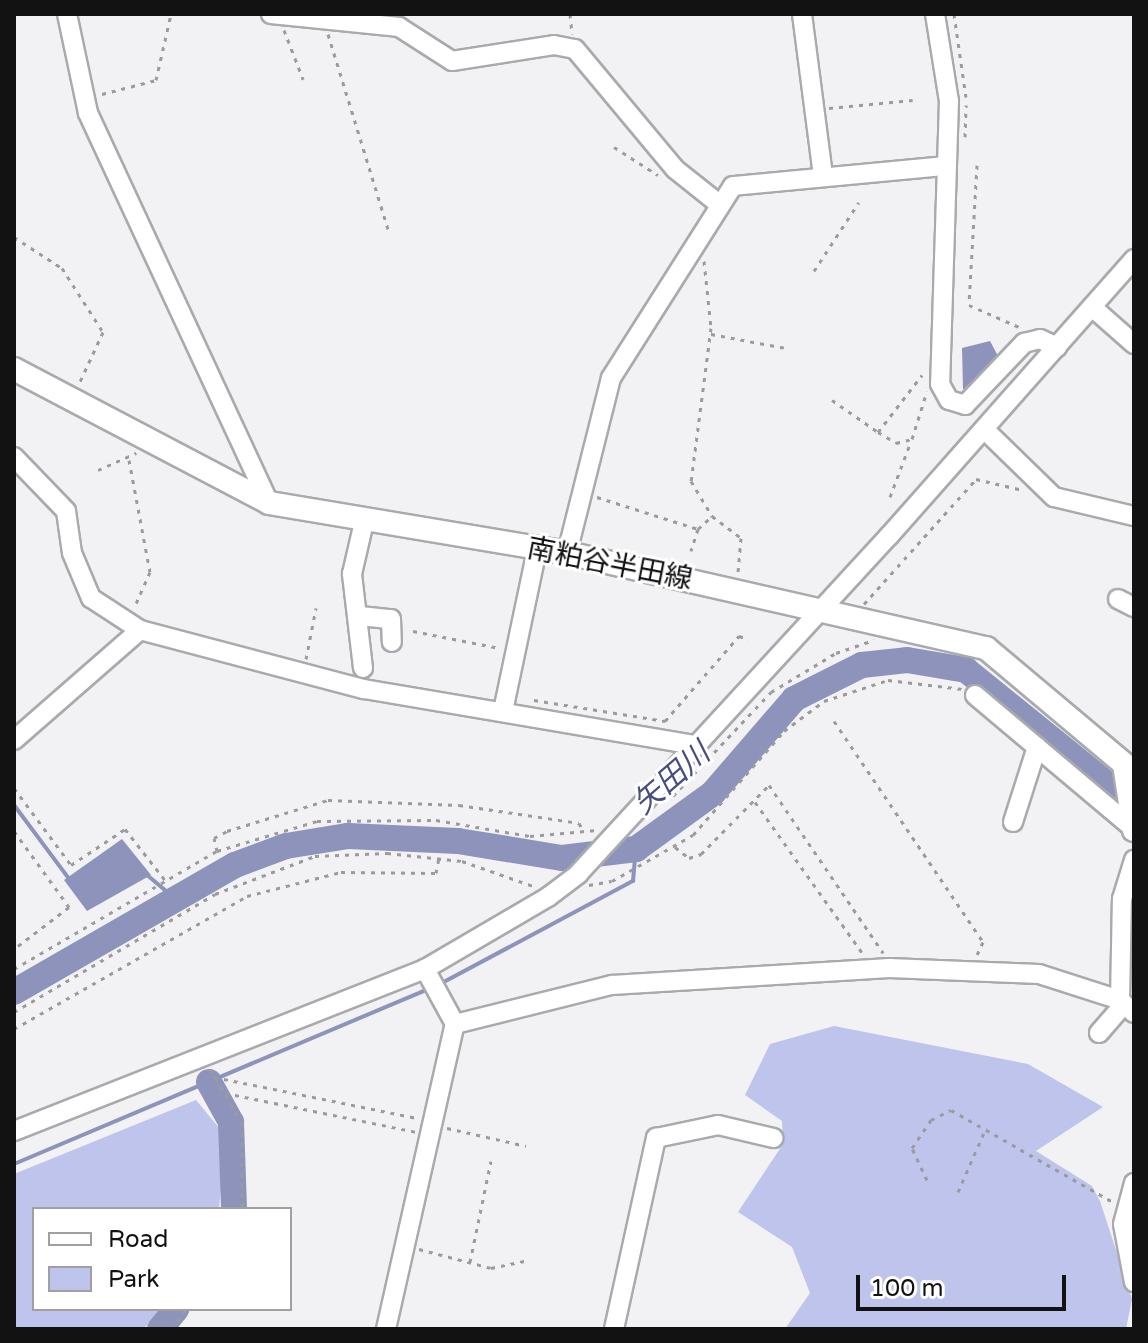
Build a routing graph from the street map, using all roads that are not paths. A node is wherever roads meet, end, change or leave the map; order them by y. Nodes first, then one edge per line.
1 (67, 14) edge
2 (802, 14) edge
3 (935, 14) edge
4 (277, 17) edge
5 (945, 166) junction
6 (823, 175) junction
7 (719, 204) junction
8 (1134, 259) edge
9 (1092, 307) junction
10 (1134, 344) edge
11 (1057, 347) junction
12 (14, 369) edge
13 (985, 430) junction
14 (14, 457) edge
15 (269, 503) junction
16 (1134, 516) edge
17 (364, 522) junction
18 (537, 549) junction
19 (567, 553) junction
20 (824, 606) junction
21 (360, 616) junction
22 (140, 630) junction
23 (392, 642) dead end
24 (363, 668) dead end
25 (975, 695) road end
26 (505, 704) junction
27 (14, 740) edge
28 (695, 745) junction
29 (1037, 747) junction
30 (1013, 822) dead end
31 (1133, 828) edge
32 (1134, 860) edge
33 (425, 969) junction
34 (1126, 1006) edge
35 (455, 1024) junction
36 (1099, 1033) dead end
37 (14, 1131) edge
38 (773, 1138) dead end
39 (1134, 1183) edge
40 (1134, 1282) edge
41 (386, 1329) edge
42 (614, 1329) edge

1 - 15 street
2 - 6 street
3 - 5 street
4 - 7 street
5 - 6 street
5 - 11 street
6 - 7 street
7 - 19 street
8 - 9 street
9 - 10 street
9 - 11 street
11 - 13 street
12 - 15 main road, 南粕谷半田線
13 - 16 street
13 - 20 street
14 - 22 street
15 - 17 main road, 南粕谷半田線
17 - 18 main road, 南粕谷半田線
17 - 21 street
18 - 19 main road, 南粕谷半田線
18 - 26 street
19 - 20 main road, 南粕谷半田線
20 - 28 street
20 - 31 main road, 南粕谷半田線
21 - 23 street
21 - 24 street
22 - 26 street
22 - 27 street
25 - 29 street
26 - 28 street
28 - 33 street
29 - 30 street
29 - 31 street
32 - 34 street
33 - 35 street
33 - 37 street
34 - 35 street
34 - 36 street
35 - 41 street
38 - 42 street
39 - 40 street

